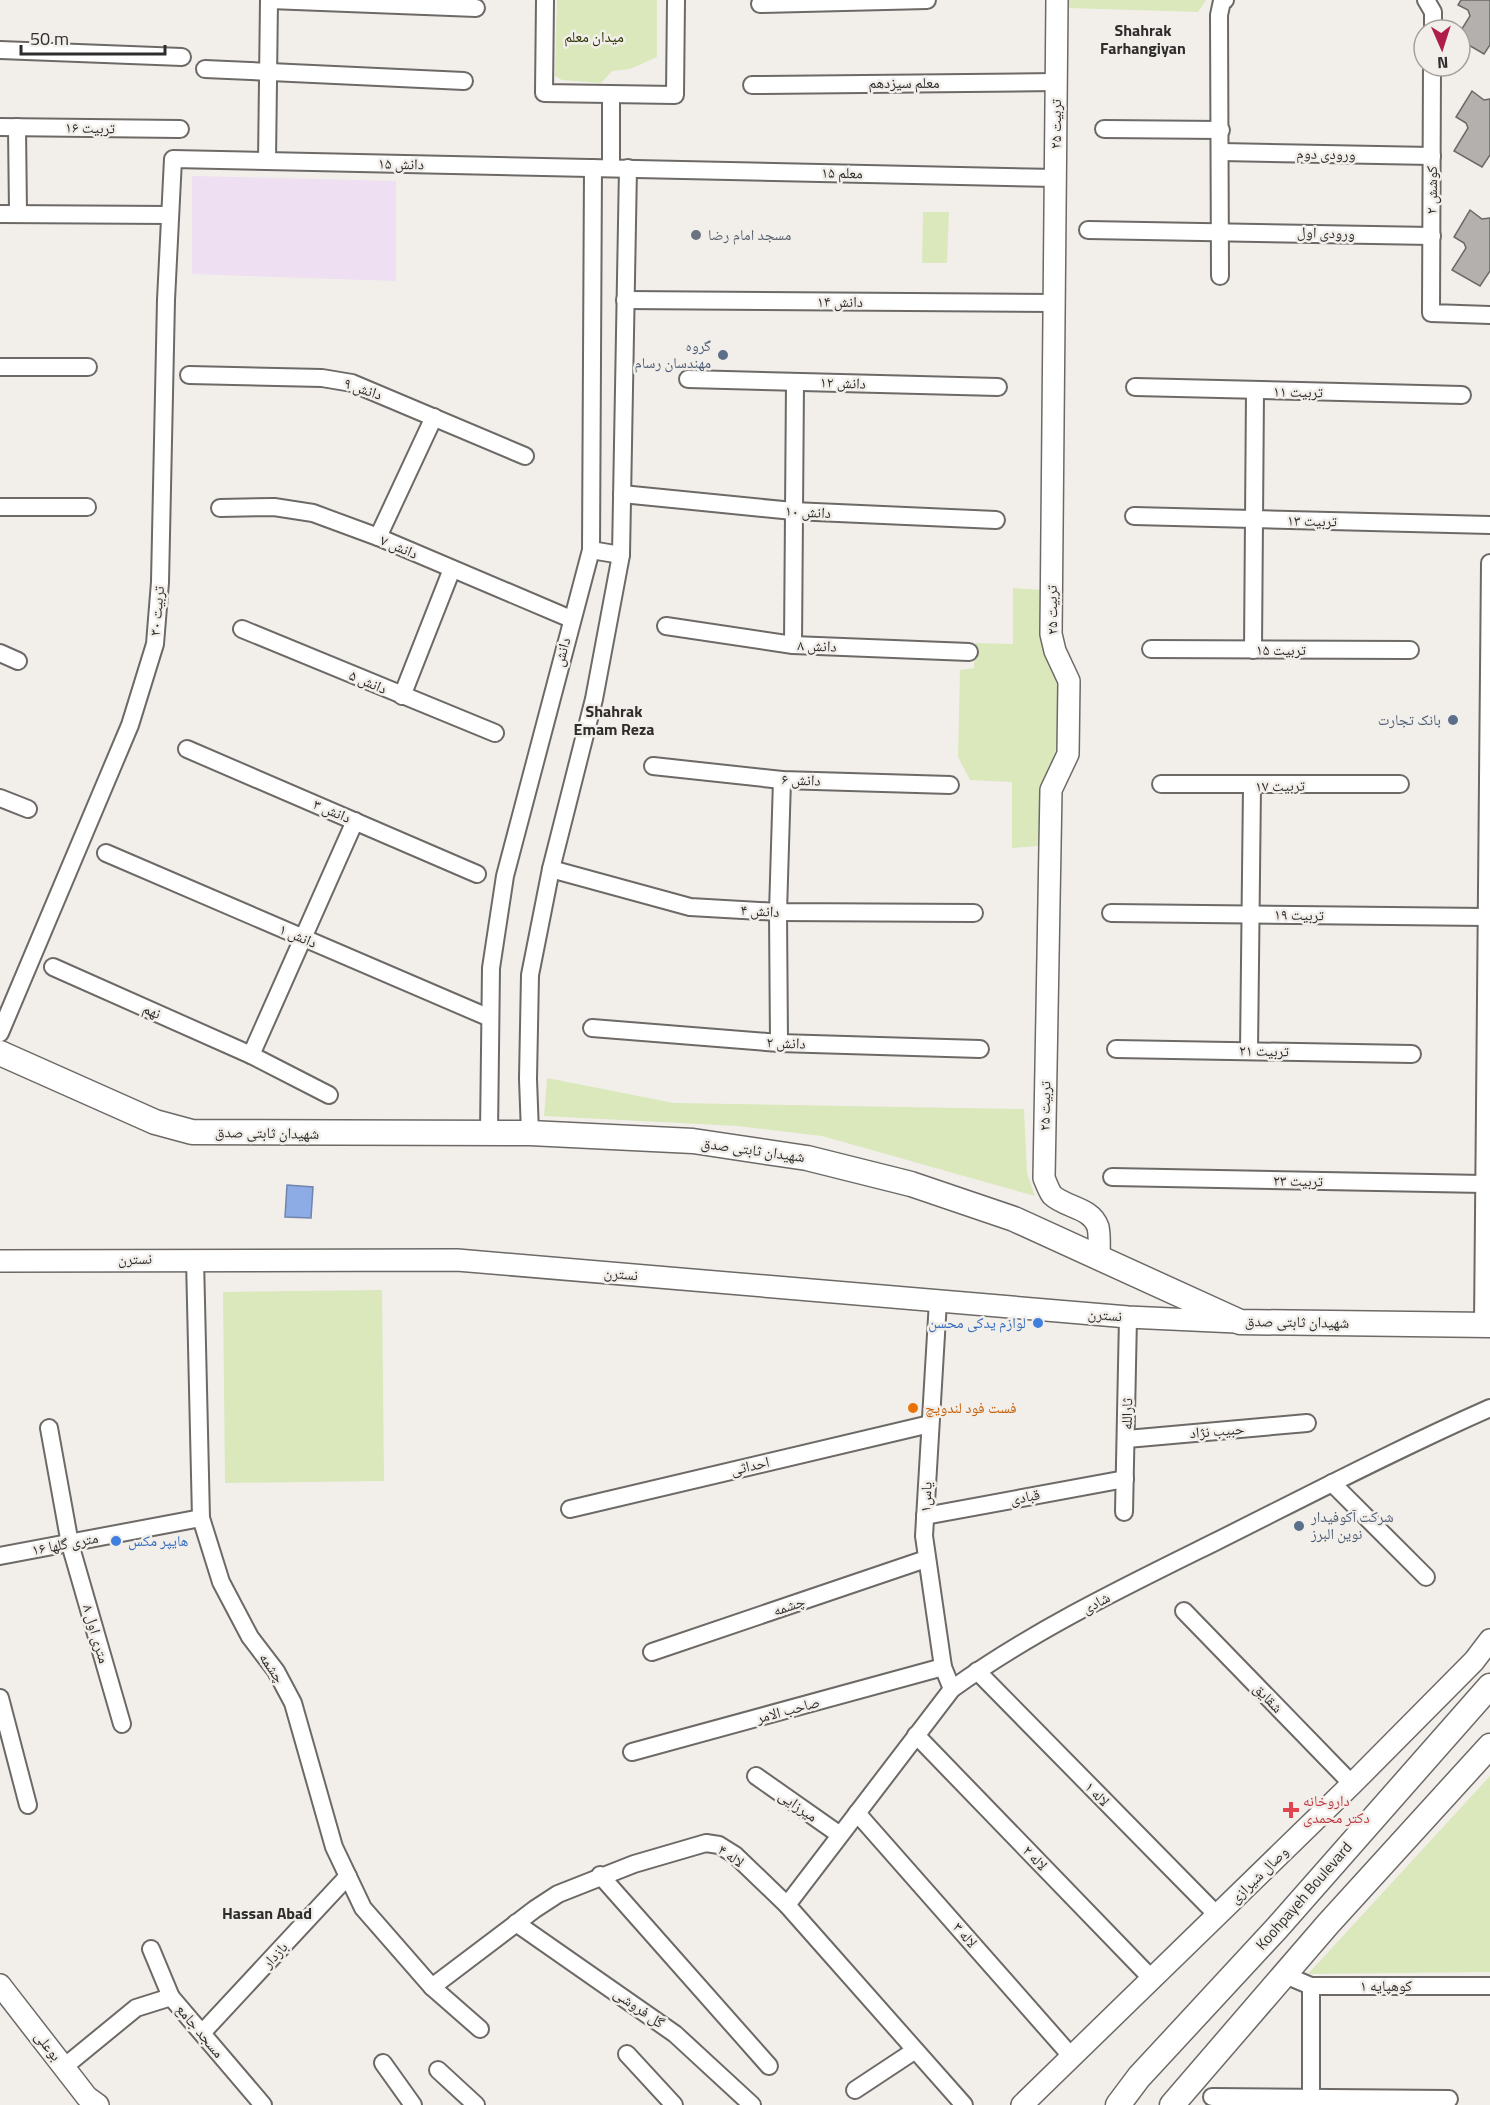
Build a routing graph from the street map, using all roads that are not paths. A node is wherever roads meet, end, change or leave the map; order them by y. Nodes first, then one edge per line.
1 (269, 0) edge
2 (545, 0) edge
3 (676, 0) edge
4 (927, 0) edge
5 (1057, 0) edge
6 (1223, 0) edge
7 (1426, 0) edge
8 (760, 4) dead end
9 (476, 8) dead end
10 (1433, 18) edge
11 (0, 50) edge
12 (182, 57) dead end
13 (205, 69) dead end
14 (268, 72) junction
15 (1432, 78) edge
16 (464, 81) dead end
17 (1057, 82) junction
18 (752, 85) dead end
19 (611, 94) junction
20 (0, 127) edge
21 (17, 127) junction
22 (180, 129) dead end
23 (1104, 129) dead end
24 (1221, 130) junction
25 (1221, 152) junction
26 (1432, 156) junction
27 (173, 159) joint
28 (267, 161) junction
29 (593, 168) junction
30 (611, 168) junction
31 (628, 168) junction
32 (1056, 178) junction
33 (0, 214) edge
34 (18, 214) junction
35 (170, 215) junction
36 (1088, 230) dead end
37 (1220, 230) junction
38 (1431, 236) junction
39 (1220, 276) dead end
40 (625, 300) junction
41 (1055, 303) junction
42 (1490, 315) edge
43 (0, 367) edge
44 (88, 367) dead end
45 (189, 375) dead end
46 (688, 379) dead end
47 (795, 382) junction
48 (998, 387) dead end
49 (1135, 387) dead end
50 (1255, 391) junction
51 (1462, 395) dead end
52 (434, 417) junction
53 (525, 456) dead end
54 (622, 495) junction
55 (0, 507) edge
56 (87, 507) dead end
57 (220, 508) dead end
58 (793, 511) junction
59 (1134, 516) dead end
60 (1254, 519) junction
61 (996, 520) dead end
62 (1490, 525) edge
63 (378, 537) junction
64 (591, 550) junction
65 (621, 555) junction
66 (1490, 563) edge
67 (452, 569) junction
68 (571, 619) junction
69 (666, 626) dead end
70 (242, 629) dead end
71 (793, 645) junction
72 (1151, 649) dead end
73 (1253, 650) junction
74 (1410, 650) dead end
75 (969, 652) dead end
76 (0, 653) edge
77 (18, 661) dead end
78 (402, 696) junction
79 (495, 733) dead end
80 (187, 749) dead end
81 (653, 766) dead end
82 (782, 780) junction
83 (1161, 784) dead end
84 (1400, 784) dead end
85 (950, 785) dead end
86 (1252, 786) junction
87 (0, 798) edge
88 (28, 809) dead end
89 (355, 821) junction
90 (106, 853) dead end
91 (551, 869) junction
92 (477, 874) dead end
93 (778, 912) junction
94 (974, 913) dead end
95 (1112, 913) dead end
96 (1250, 915) junction
97 (1487, 918) junction
98 (303, 938) junction
99 (53, 967) dead end
100 (490, 1018) junction
101 (592, 1028) dead end
102 (0, 1034) edge
103 (779, 1043) junction
104 (980, 1048) dead end
105 (1116, 1049) dead end
106 (1249, 1051) junction
107 (0, 1053) edge
108 (1412, 1054) dead end
109 (252, 1055) junction
110 (329, 1095) dead end
111 (489, 1133) junction
112 (530, 1133) junction
113 (1112, 1177) dead end
114 (1484, 1184) junction
115 (1099, 1256) junction
116 (195, 1259) junction
117 (0, 1260) edge
118 (938, 1301) junction
119 (1128, 1317) junction
120 (1240, 1322) junction
121 (1486, 1325) edge
122 (1490, 1408) edge
123 (1307, 1423) dead end
124 (930, 1424) junction
125 (49, 1428) dead end
126 (1127, 1438) junction
127 (1125, 1479) junction
128 (1332, 1483) junction
129 (570, 1509) dead end
130 (1124, 1512) dead end
131 (925, 1516) junction
132 (201, 1518) junction
133 (70, 1544) junction
134 (0, 1556) edge
135 (926, 1559) junction
136 (1426, 1577) dead end
137 (1184, 1611) dead end
138 (1490, 1640) edge
139 (652, 1652) dead end
140 (943, 1667) junction
141 (977, 1671) junction
142 (1489, 1688) edge
143 (952, 1689) junction
144 (0, 1698) edge
145 (122, 1724) dead end
146 (916, 1736) junction
147 (1490, 1746) edge
148 (632, 1752) dead end
149 (756, 1776) dead end
150 (1352, 1785) junction
151 (28, 1805) dead end
152 (857, 1813) junction
153 (840, 1835) junction
154 (600, 1875) junction
155 (348, 1876) junction
156 (1301, 1899) junction
157 (787, 1905) junction
158 (1218, 1916) junction
159 (516, 1923) junction
160 (1328, 1924) junction
161 (1277, 1928) junction
162 (1308, 1947) junction
163 (151, 1949) dead end
164 (1285, 1975) junction
165 (1153, 1980) junction
166 (0, 1985) edge
167 (1311, 1986) junction
168 (1490, 1986) edge
169 (432, 1987) junction
170 (171, 1996) junction
171 (480, 2029) dead end
172 (202, 2033) junction
173 (914, 2050) junction
174 (627, 2054) dead end
175 (1072, 2057) junction
176 (383, 2063) dead end
177 (769, 2066) dead end
178 (64, 2067) junction
179 (438, 2070) dead end
180 (855, 2090) dead end
181 (1212, 2097) dead end
182 (1311, 2098) junction
183 (1449, 2099) dead end
184 (98, 2105) edge
185 (262, 2105) edge
186 (413, 2105) edge
187 (476, 2105) edge
188 (675, 2105) edge
189 (752, 2105) edge
190 (964, 2105) edge
191 (1022, 2105) edge
192 (1118, 2105) edge
193 (1172, 2105) edge

1 - 9 street
1 - 14 street
2 - 19 street
3 - 19 street
4 - 8 street
5 - 17 street, تربیت ۲۵
6 - 24 street
7 - 10 street
11 - 12 street
13 - 14 street
14 - 16 street
14 - 28 street
15 - 26 street, کوشش ۲
17 - 18 street, معلم سیزدهم
17 - 32 street, تربیت ۲۵
19 - 30 street
20 - 21 street, تربیت ۱۶
21 - 22 street, تربیت ۱۶
21 - 34 street
23 - 24 street
24 - 25 street
25 - 26 street, ورودی دوم
25 - 37 street
26 - 38 street, کوشش ۲
27 - 28 street, دانش ۱۵
27 - 35 street, تربیت ۳۰
28 - 29 street, دانش ۱۵
29 - 30 street, دانش ۱۵
29 - 64 street, دانش
30 - 31 street, دانش ۱۵
31 - 32 street, معلم ۱۵
31 - 40 street
32 - 41 street, تربیت ۲۵
33 - 34 street
34 - 35 street
35 - 102 street, تربیت ۳۰
36 - 37 street, ورودی اول
37 - 38 street, ورودی اول
37 - 39 street
38 - 42 street, کوشش ۲
40 - 41 street, دانش ۱۴
40 - 54 street
41 - 115 street, تربیت ۲۵
43 - 44 street
45 - 52 street, دانش ۹
46 - 47 street, دانش ۱۲
47 - 48 street, دانش ۱۲
47 - 58 street
49 - 50 street, تربیت ۱۱
50 - 51 street, تربیت ۱۱
50 - 60 street
52 - 53 street, دانش ۹
52 - 63 street
54 - 58 street, دانش ۱۰
54 - 65 street
55 - 56 street
57 - 63 street, دانش ۷
58 - 61 street, دانش ۱۰
58 - 71 street
59 - 60 street, تربیت ۱۳
60 - 62 street, تربیت ۱۳
60 - 73 street
63 - 67 street, دانش ۷
64 - 65 street
64 - 68 street, دانش
65 - 91 street
66 - 97 street
67 - 68 street, دانش ۷
67 - 78 street
68 - 100 street, دانش
69 - 71 street, دانش ۸
70 - 78 street, دانش ۵
71 - 75 street, دانش ۸
72 - 73 street, تربیت ۱۵
73 - 74 street, تربیت ۱۵
76 - 77 street
78 - 79 street, دانش ۵
80 - 89 street, دانش ۳
81 - 82 street, دانش ۶
82 - 85 street, دانش ۶
82 - 93 street
83 - 86 street, تربیت ۱۷
84 - 86 street, تربیت ۱۷
86 - 96 street
87 - 88 street
89 - 92 street, دانش ۳
89 - 98 street
90 - 98 street, دانش ۱
91 - 93 street, دانش ۴
91 - 112 street
93 - 94 street, دانش ۴
93 - 103 street
95 - 96 street, تربیت ۱۹
96 - 97 street, تربیت ۱۹
96 - 106 street
97 - 114 street
98 - 100 street, دانش ۱
98 - 109 street
99 - 109 street, نهم
100 - 111 street, دانش
101 - 103 street, دانش ۲
103 - 104 street, دانش ۲
105 - 106 street, تربیت ۲۱
106 - 108 street, تربیت ۲۱
107 - 111 main road, شهیدان ثابتی صدق
109 - 110 street, نهم
111 - 112 main road, شهیدان ثابتی صدق
112 - 115 main road, شهیدان ثابتی صدق
113 - 114 street, تربیت ۲۳
114 - 121 street
115 - 120 main road, شهیدان ثابتی صدق
116 - 117 street, نسترن
116 - 118 street, نسترن
116 - 132 street, چشمه
118 - 119 street, نسترن
118 - 124 street, یاس۱
119 - 120 street, نسترن
119 - 126 street, ثارالله
120 - 121 main road, شهیدان ثابتی صدق
122 - 128 street, شادی
123 - 126 street, حبیب نژاد
124 - 129 street, احداثی
124 - 131 street, یاس۱
125 - 133 street, ۸ متری اول
126 - 127 street, ثارالله
127 - 130 street, ثارالله
127 - 131 street, قبادی
128 - 136 street
128 - 141 street, شادی
131 - 135 street, یاس۱
132 - 133 street, ۱۶ متری گلها
132 - 155 street, چشمه
133 - 134 street, ۱۶ متری گلها
133 - 145 street, ۸ متری اول
135 - 139 street, چشمه
135 - 140 street, یاس۱
137 - 150 street, شقایق
138 - 150 street, وصال شیرازی
140 - 143 street, یاس۱
140 - 148 street, صاحب الامر
141 - 143 street, شادی
141 - 158 street, لاله ۱
142 - 156 main road, Koohpayeh Boulevard
143 - 146 street, شادی
144 - 151 street
146 - 152 street, شادی
146 - 165 street, لاله ۲
147 - 160 main road
149 - 153 street, میرزایی
150 - 158 street, وصال شیرازی
152 - 153 street, شادی
152 - 175 street, لاله ۳
153 - 157 street, شادی
154 - 157 street, لاله ۴
154 - 159 street, لاله ۴
154 - 177 street
155 - 169 street, چشمه
155 - 172 street, بازدار
156 - 160 main road
156 - 161 main road, Koohpayeh Boulevard
157 - 173 street, لاله ۴
158 - 165 street, وصال شیرازی
159 - 169 street, لاله ۴
159 - 189 street, گل فروشی
160 - 162 main road
161 - 162 main road
161 - 192 main road, Koohpayeh Boulevard
162 - 164 main road
163 - 170 street, مسجد جامع
164 - 167 street, کوهپایه ۱
164 - 193 main road
165 - 175 street, وصال شیرازی
166 - 178 street, بوعلی
167 - 168 street, کوهپایه ۱
167 - 182 street
169 - 171 street, چشمه
170 - 172 street, مسجد جامع
170 - 178 street
172 - 185 street, مسجد جامع
173 - 180 street
173 - 190 street, لاله ۴
174 - 188 street
175 - 191 street, وصال شیرازی
176 - 186 street
178 - 184 street, بوعلی
179 - 187 street
181 - 182 street
182 - 183 street

